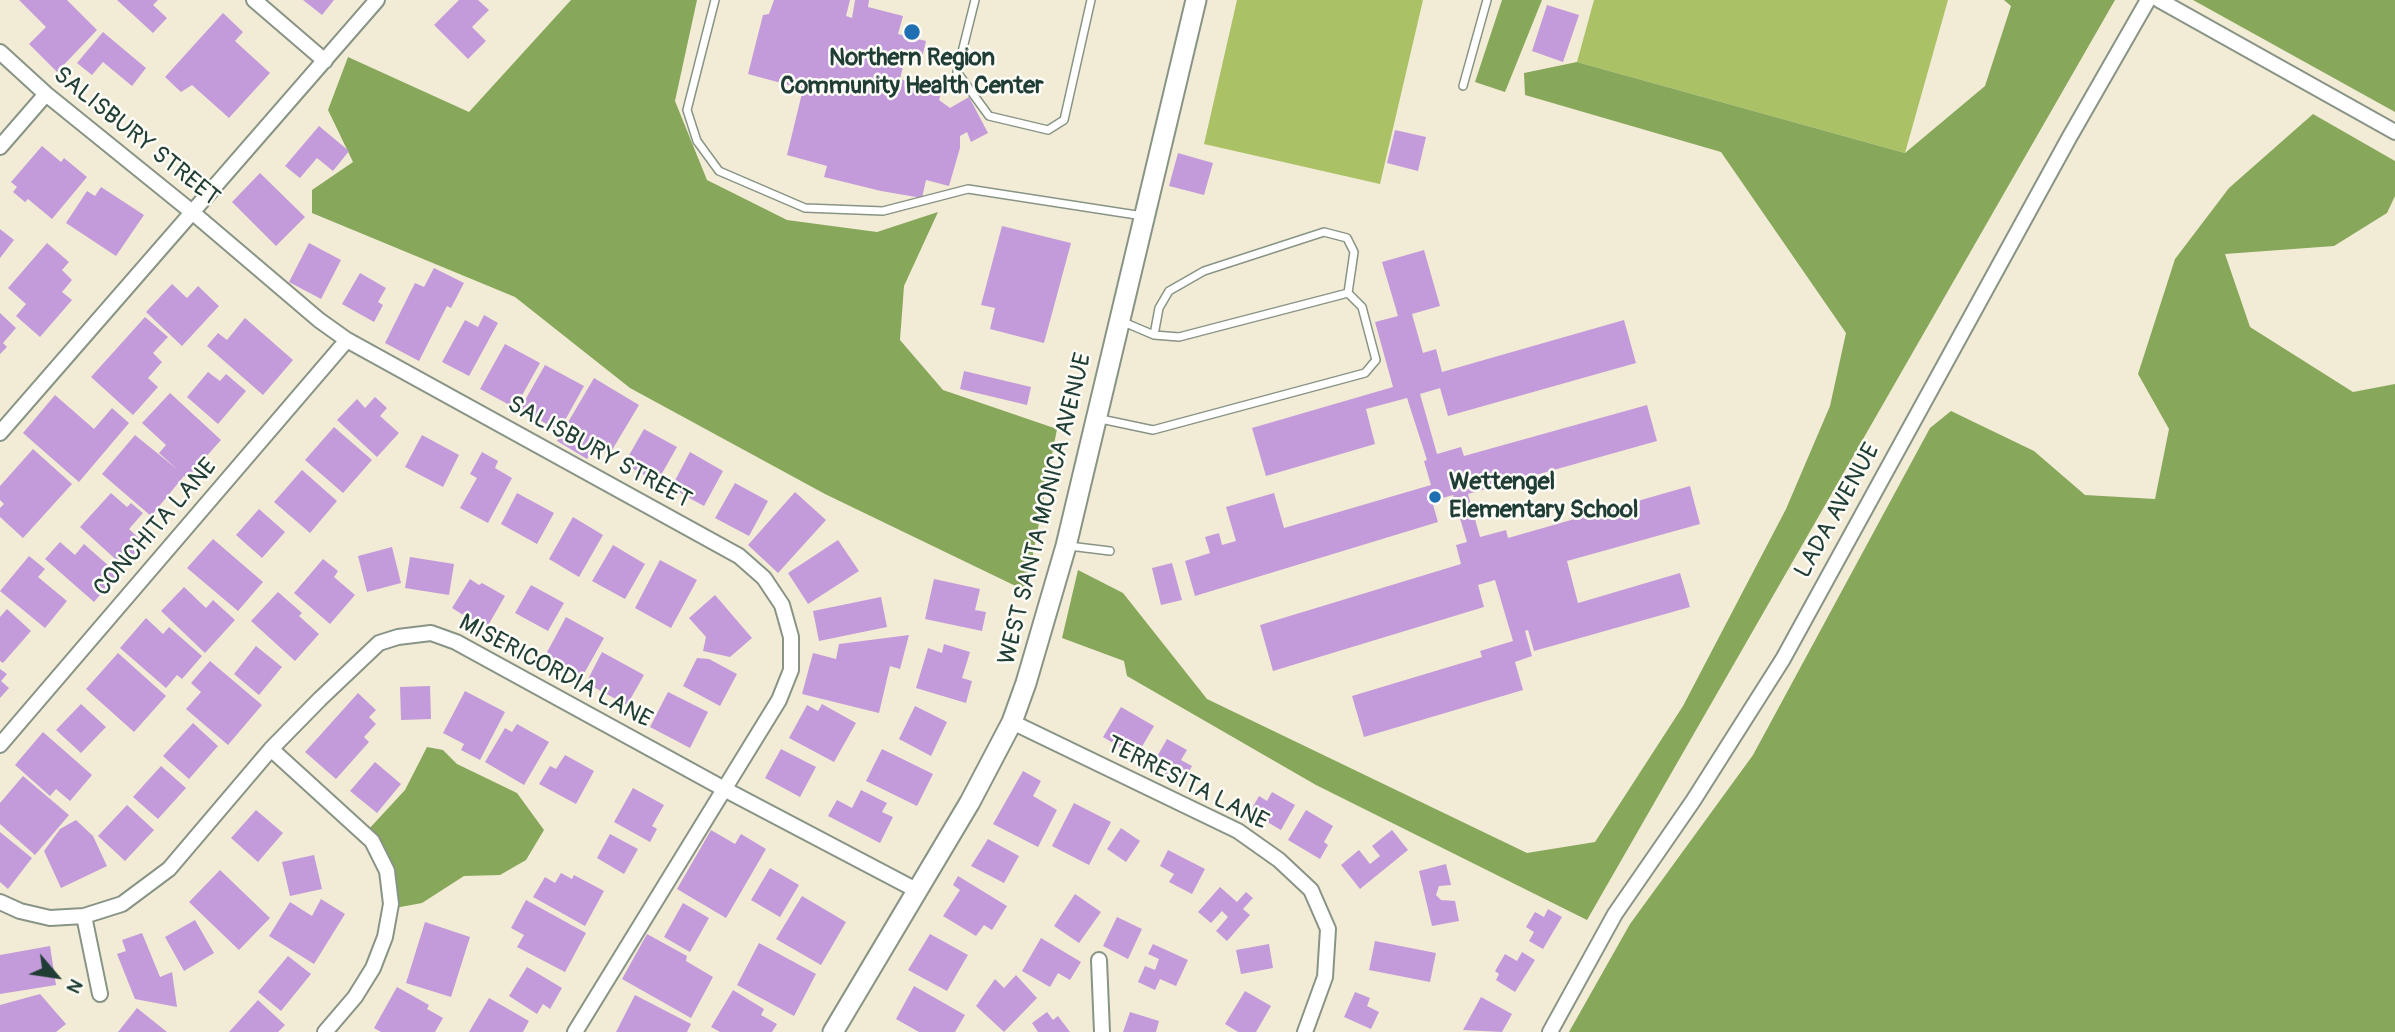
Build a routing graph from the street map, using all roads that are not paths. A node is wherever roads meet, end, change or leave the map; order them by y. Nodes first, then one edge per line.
1 (254, 0) edge
2 (377, 0) edge
3 (715, 0) edge
4 (975, 0) edge
5 (1091, 0) edge
6 (1196, 0) edge
7 (1487, 0) edge
8 (2148, 0) edge
9 (2159, 0) edge
10 (0, 52) edge
11 (326, 61) junction
12 (1463, 86) dead end
13 (46, 94) junction
14 (2395, 132) edge
15 (0, 147) edge
16 (192, 212) junction
17 (1144, 216) junction
18 (1348, 293) junction
19 (1119, 320) junction
20 (1154, 335) junction
21 (347, 341) junction
22 (1096, 418) junction
23 (0, 433) edge
24 (1066, 545) junction
25 (1110, 551) dead end
26 (1012, 722) junction
27 (0, 745) edge
28 (271, 750) junction
29 (726, 790) junction
30 (918, 891) junction
31 (0, 902) edge
32 (84, 916) junction
33 (1099, 960) dead end
34 (100, 994) dead end
35 (325, 1032) edge
36 (575, 1032) edge
37 (833, 1032) edge
38 (1102, 1032) edge
39 (1305, 1032) edge
40 (1550, 1032) edge

1 - 11 street
2 - 11 street
3 - 17 lane
4 - 5 lane
6 - 17 main road, WEST SANTA MONICA AVENUE
7 - 12 lane
8 - 40 street, LADA AVENUE
9 - 14 street
10 - 13 street, SALISBURY STREET
11 - 16 street
13 - 15 street
13 - 16 street, SALISBURY STREET
16 - 21 street, SALISBURY STREET
16 - 23 street
17 - 19 main road, WEST SANTA MONICA AVENUE
18 - 20 lane
18 - 20 lane
18 - 22 lane
19 - 20 lane
19 - 22 main road, WEST SANTA MONICA AVENUE
21 - 27 street, CONCHITA LANE
21 - 29 street, SALISBURY STREET
22 - 24 main road, WEST SANTA MONICA AVENUE
24 - 25 lane
24 - 26 main road, WEST SANTA MONICA AVENUE
26 - 30 main road, WEST SANTA MONICA AVENUE
26 - 39 street, TERRESITA LANE
28 - 29 street, MISERICORDIA LANE
28 - 32 street, MISERICORDIA LANE
28 - 35 street
29 - 30 street, MISERICORDIA LANE
29 - 36 street, SALISBURY STREET
30 - 37 main road, WEST SANTA MONICA AVENUE
31 - 32 street, MISERICORDIA LANE
32 - 34 street
33 - 38 street

